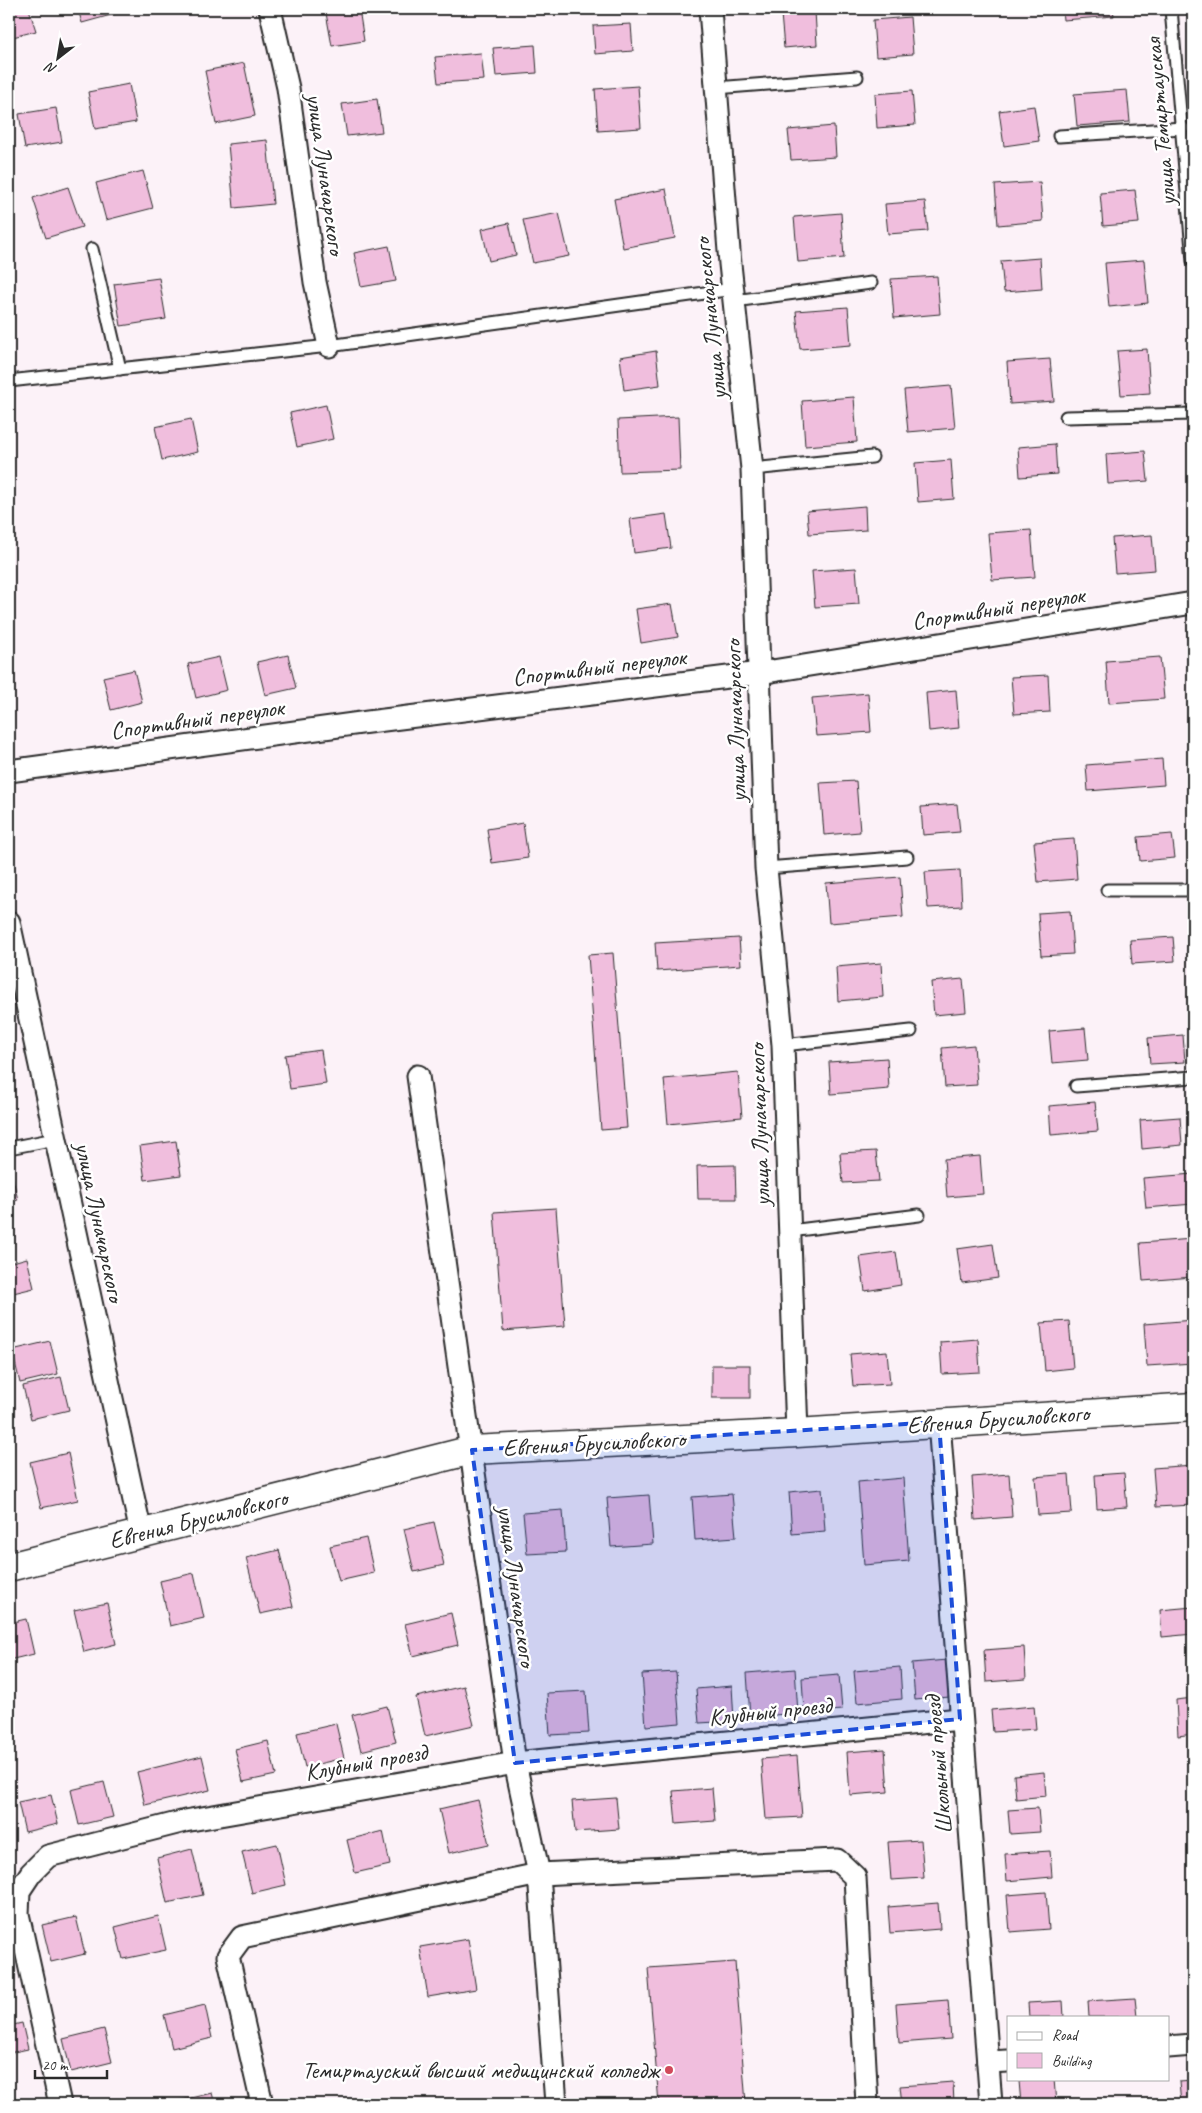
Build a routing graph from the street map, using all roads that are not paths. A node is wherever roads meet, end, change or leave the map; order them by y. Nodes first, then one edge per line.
1 (270, 9) edge
2 (710, 9) edge
3 (1171, 9) edge
4 (857, 77) dead end
5 (716, 88) junction
6 (1183, 128) junction
7 (1059, 136) dead end
8 (92, 248) dead end
9 (1193, 261) edge
10 (871, 283) dead end
11 (734, 295) junction
12 (329, 346) junction
13 (120, 369) junction
14 (9, 381) edge
15 (1193, 414) edge
16 (1066, 417) dead end
17 (872, 457) dead end
18 (752, 469) junction
19 (1193, 603) edge
20 (760, 673) junction
21 (9, 771) edge
22 (907, 857) dead end
23 (766, 868) junction
24 (1107, 890) dead end
25 (1193, 890) edge
26 (9, 922) edge
27 (13, 969) edge
28 (911, 1031) dead end
29 (783, 1045) junction
30 (418, 1076) dead end
31 (1193, 1077) edge
32 (1076, 1086) dead end
33 (55, 1139) junction
34 (9, 1148) edge
35 (919, 1215) dead end
36 (790, 1231) junction
37 (1193, 1407) edge
38 (939, 1422) junction
39 (797, 1432) junction
40 (472, 1450) junction
41 (141, 1533) junction
42 (9, 1566) edge
43 (960, 1719) junction
44 (515, 1763) junction
45 (539, 1874) junction
46 (1193, 2045) edge
47 (1170, 2047) edge
48 (998, 2062) edge
49 (60, 2104) edge
50 (262, 2104) edge
51 (556, 2104) edge
52 (867, 2104) edge
53 (991, 2104) edge

1 - 12 street, улица Луначарского
2 - 5 street, улица Луначарского
3 - 6 lane, улица Темиртауская
4 - 5 lane
5 - 11 street, улица Луначарского
6 - 7 lane
6 - 9 lane, улица Темиртауская
8 - 13 lane
10 - 11 lane
11 - 12 lane
11 - 18 street, улица Луначарского
12 - 13 lane
13 - 14 lane
15 - 16 lane
17 - 18 lane
18 - 20 street, улица Луначарского
19 - 20 street, Спортивный переулок
20 - 21 street, Спортивный переулок
20 - 23 street, улица Луначарского
22 - 23 lane
23 - 29 street, улица Луначарского
24 - 25 lane
26 - 27 street, улица Луначарского
27 - 33 street, улица Луначарского
28 - 29 lane
29 - 36 street, улица Луначарского
30 - 40 street, улица Луначарского
31 - 32 lane
33 - 34 lane
33 - 41 street, улица Луначарского
35 - 36 lane
36 - 39 street, улица Луначарского
37 - 38 street, Евгения Брусиловского
38 - 39 street, Евгения Брусиловского
38 - 43 street, Школьный проезд
39 - 40 street, Евгения Брусиловского
40 - 41 street, Евгения Брусиловского
40 - 44 street, улица Луначарского
41 - 42 street, Евгения Брусиловского
43 - 44 street, Клубный проезд
43 - 48 street, Школьный проезд
44 - 45 street, улица Луначарского
44 - 49 street, Клубный проезд
45 - 50 street
45 - 51 street, улица Луначарского
45 - 52 street
46 - 47 street
48 - 53 street, Школьный проезд

